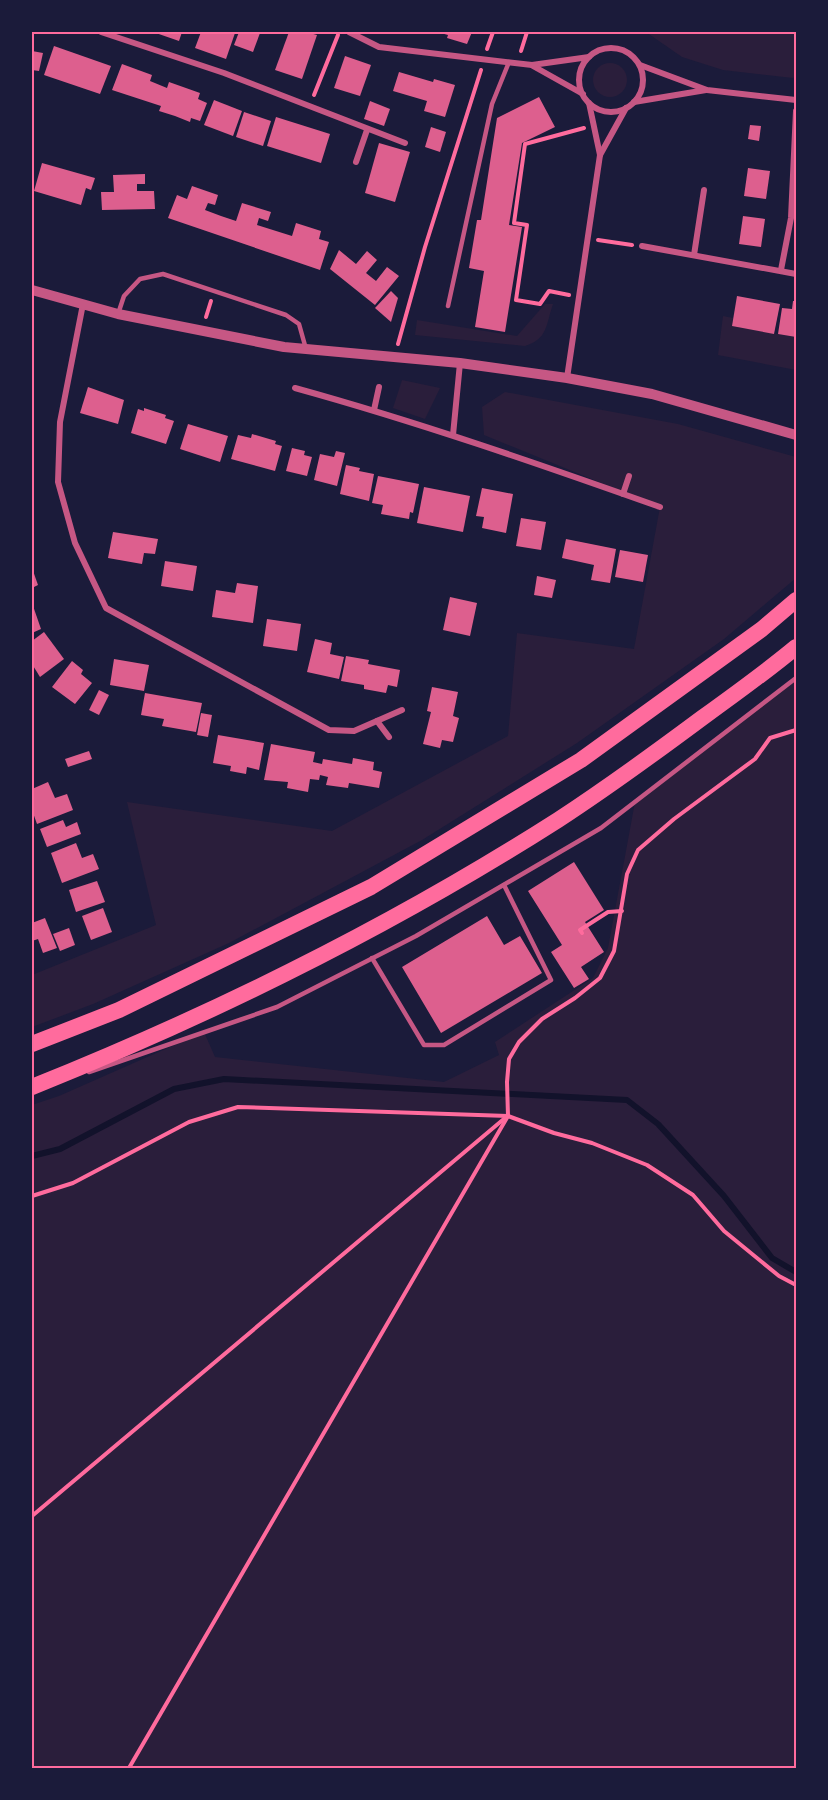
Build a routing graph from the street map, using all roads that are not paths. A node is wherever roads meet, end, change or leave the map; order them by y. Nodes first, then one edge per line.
1 (102, 32) edge
2 (349, 32) edge
3 (589, 57) junction
4 (509, 62) junction
5 (532, 65) junction
6 (640, 65) junction
7 (706, 90) junction
8 (583, 94) junction
9 (796, 100) edge
10 (588, 102) junction
11 (634, 102) junction
12 (626, 108) junction
13 (796, 111) edge
14 (367, 130) junction
15 (405, 143) dead end
16 (600, 155) junction
17 (356, 162) dead end
18 (704, 190) dead end
19 (642, 246) road end
20 (694, 255) junction
21 (782, 270) junction
22 (796, 274) edge
23 (32, 290) edge
24 (83, 304) junction
25 (448, 306) dead end
26 (118, 314) junction
27 (306, 349) junction
28 (460, 363) junction
29 (567, 378) junction
30 (379, 387) dead end
31 (295, 388) dead end
32 (374, 410) junction
33 (453, 435) junction
34 (796, 435) edge
35 (629, 476) dead end
36 (623, 494) junction
37 (660, 507) dead end
38 (796, 600) edge
39 (796, 647) edge
40 (796, 678) edge
41 (402, 710) dead end
42 (377, 721) junction
43 (389, 737) dead end
44 (504, 885) junction
45 (372, 958) junction
46 (32, 1044) edge
47 (78, 1076) dead end
48 (68, 1079) dead end
49 (32, 1086) edge
50 (32, 1091) edge

1 - 14 street
2 - 4 street
3 - 5 street
3 - 6 street
3 - 8 street
4 - 5 street
4 - 25 lane
5 - 8 street
6 - 7 street
6 - 11 street
7 - 9 street
7 - 11 street
8 - 10 street
10 - 12 street
10 - 16 street
11 - 12 street
12 - 16 street
13 - 21 street
14 - 15 street
14 - 17 street
16 - 29 street
18 - 20 street
19 - 20 street
20 - 21 street
21 - 22 street
23 - 24 street
24 - 26 street
24 - 42 street
26 - 27 street
26 - 27 lane
27 - 28 street
28 - 29 street
28 - 33 street
29 - 34 street
30 - 32 street
31 - 32 street
32 - 33 street
33 - 36 street
35 - 36 street
36 - 37 street
38 - 46 highway
39 - 49 highway
40 - 44 lane
41 - 42 street
42 - 43 street
44 - 45 lane
44 - 45 lane
45 - 47 lane
48 - 50 lane

